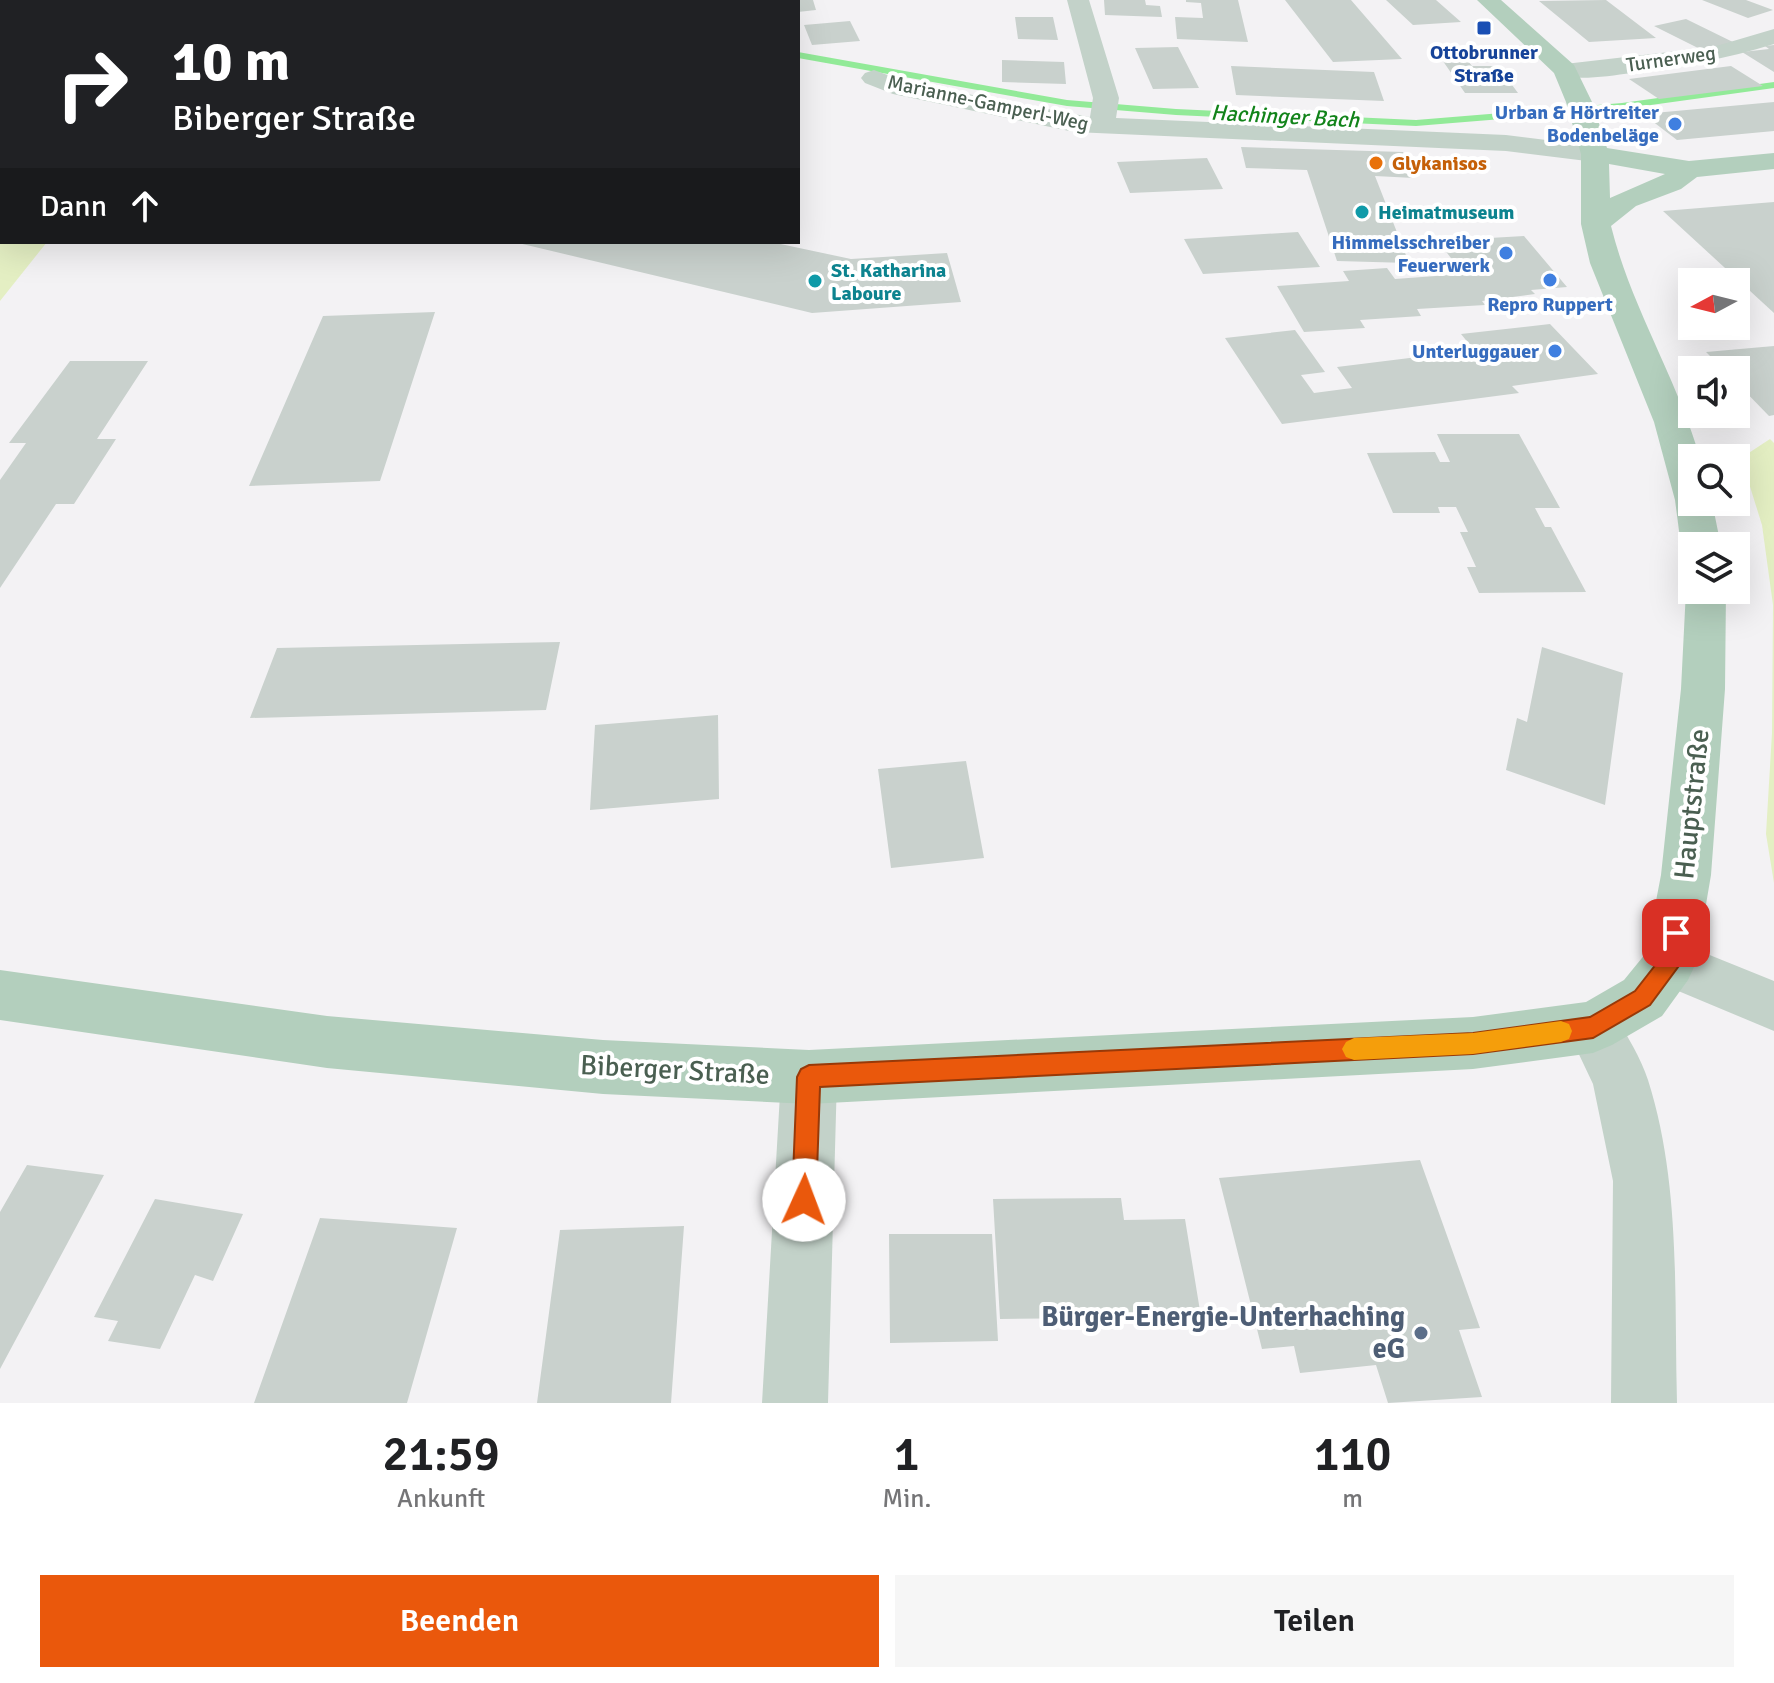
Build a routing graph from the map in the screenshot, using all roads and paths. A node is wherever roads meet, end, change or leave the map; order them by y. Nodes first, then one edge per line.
1 (1078, 0) edge
2 (1488, 0) edge
3 (1774, 36) edge
4 (1565, 70) junction
5 (874, 78) dead end
6 (1104, 114) junction
7 (1595, 154) junction
8 (1774, 161) edge
9 (1689, 169) junction
10 (1596, 224) junction
11 (1679, 444) edge
12 (1706, 604) edge
13 (1670, 963) junction
14 (0, 995) edge
15 (1774, 1006) edge
16 (1593, 1027) junction
17 (809, 1077) junction
18 (795, 1403) edge
19 (1644, 1403) edge

1 - 6 street
2 - 4 main road
3 - 4 street, Turnerweg
4 - 7 main road
5 - 6 street, Marianne-Gamperl-Weg
6 - 7 street, Marianne-Gamperl-Weg
7 - 9 main road
7 - 10 main road
8 - 9 main road
9 - 10 main road
10 - 11 main road
12 - 13 main road, Hauptstraße
13 - 15 street
13 - 16 main road, Hauptstraße
14 - 17 main road, Biberger Straße
16 - 17 main road, Biberger Straße
16 - 19 street
17 - 18 street

